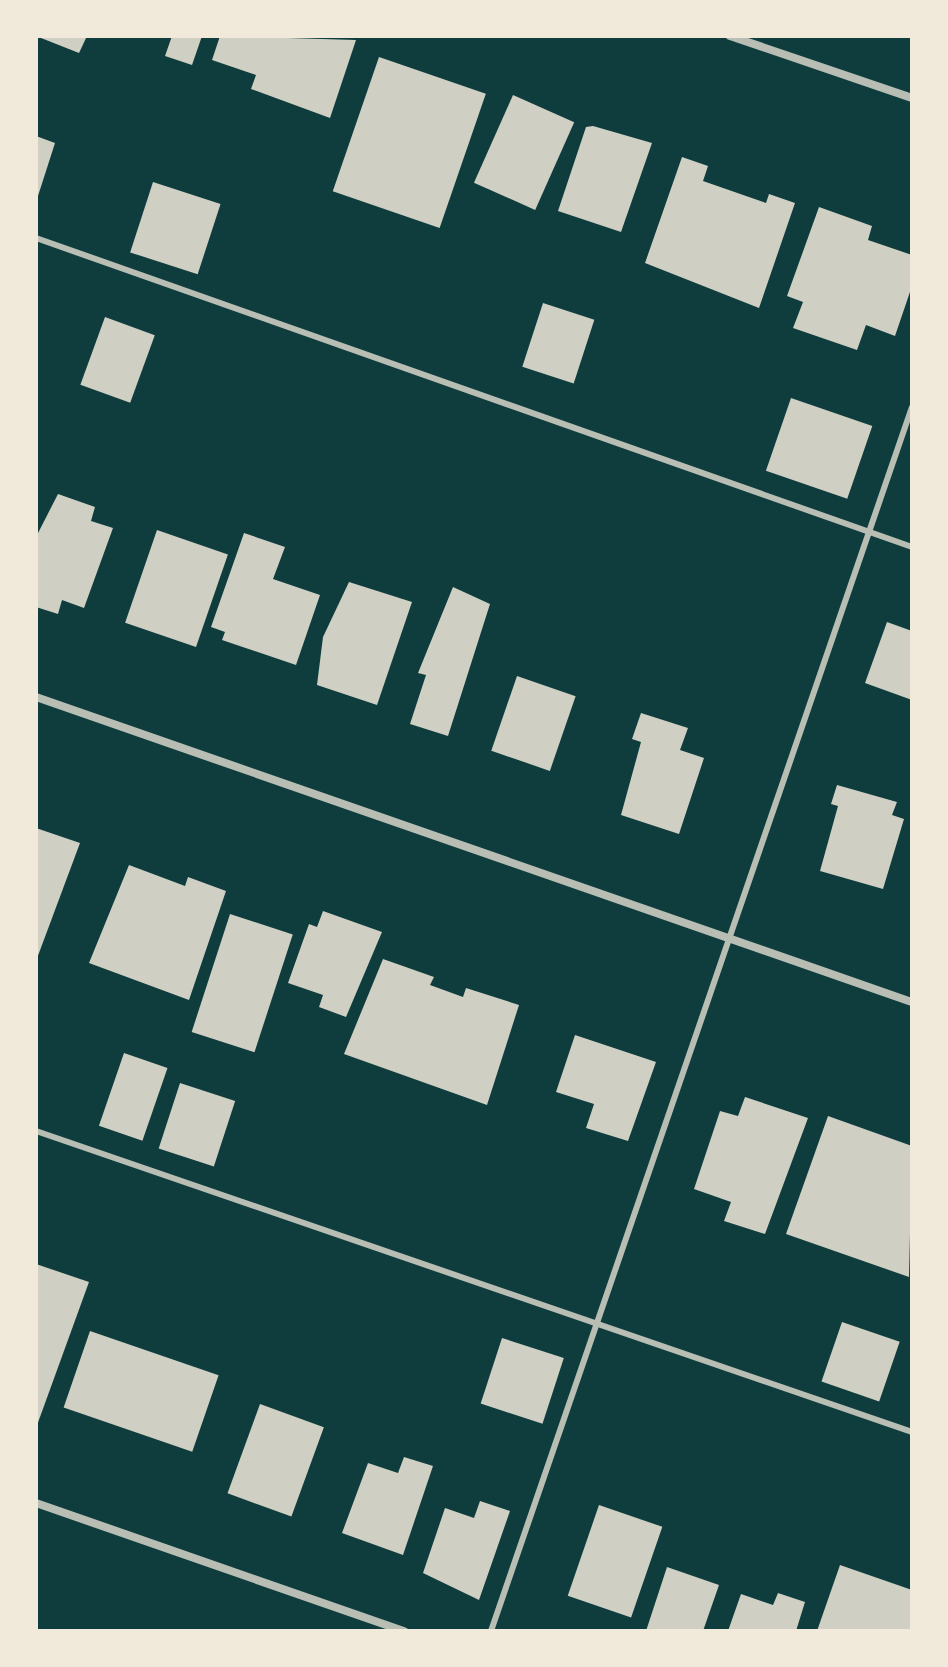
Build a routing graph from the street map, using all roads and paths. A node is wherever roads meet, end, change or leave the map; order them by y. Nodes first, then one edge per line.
1 (730, 36) edge
2 (912, 98) edge
3 (36, 238) edge
4 (912, 407) edge
5 (869, 532) junction
6 (912, 547) edge
7 (36, 697) edge
8 (729, 939) junction
9 (912, 1002) edge
10 (36, 1131) edge
11 (596, 1324) junction
12 (912, 1432) edge
13 (36, 1503) edge
14 (404, 1631) edge
15 (491, 1631) edge

1 - 2 street
3 - 5 lane
4 - 5 lane
5 - 6 lane
5 - 8 lane
7 - 8 street
8 - 9 street
8 - 11 lane
10 - 11 lane
11 - 12 lane
11 - 15 lane
13 - 14 street

